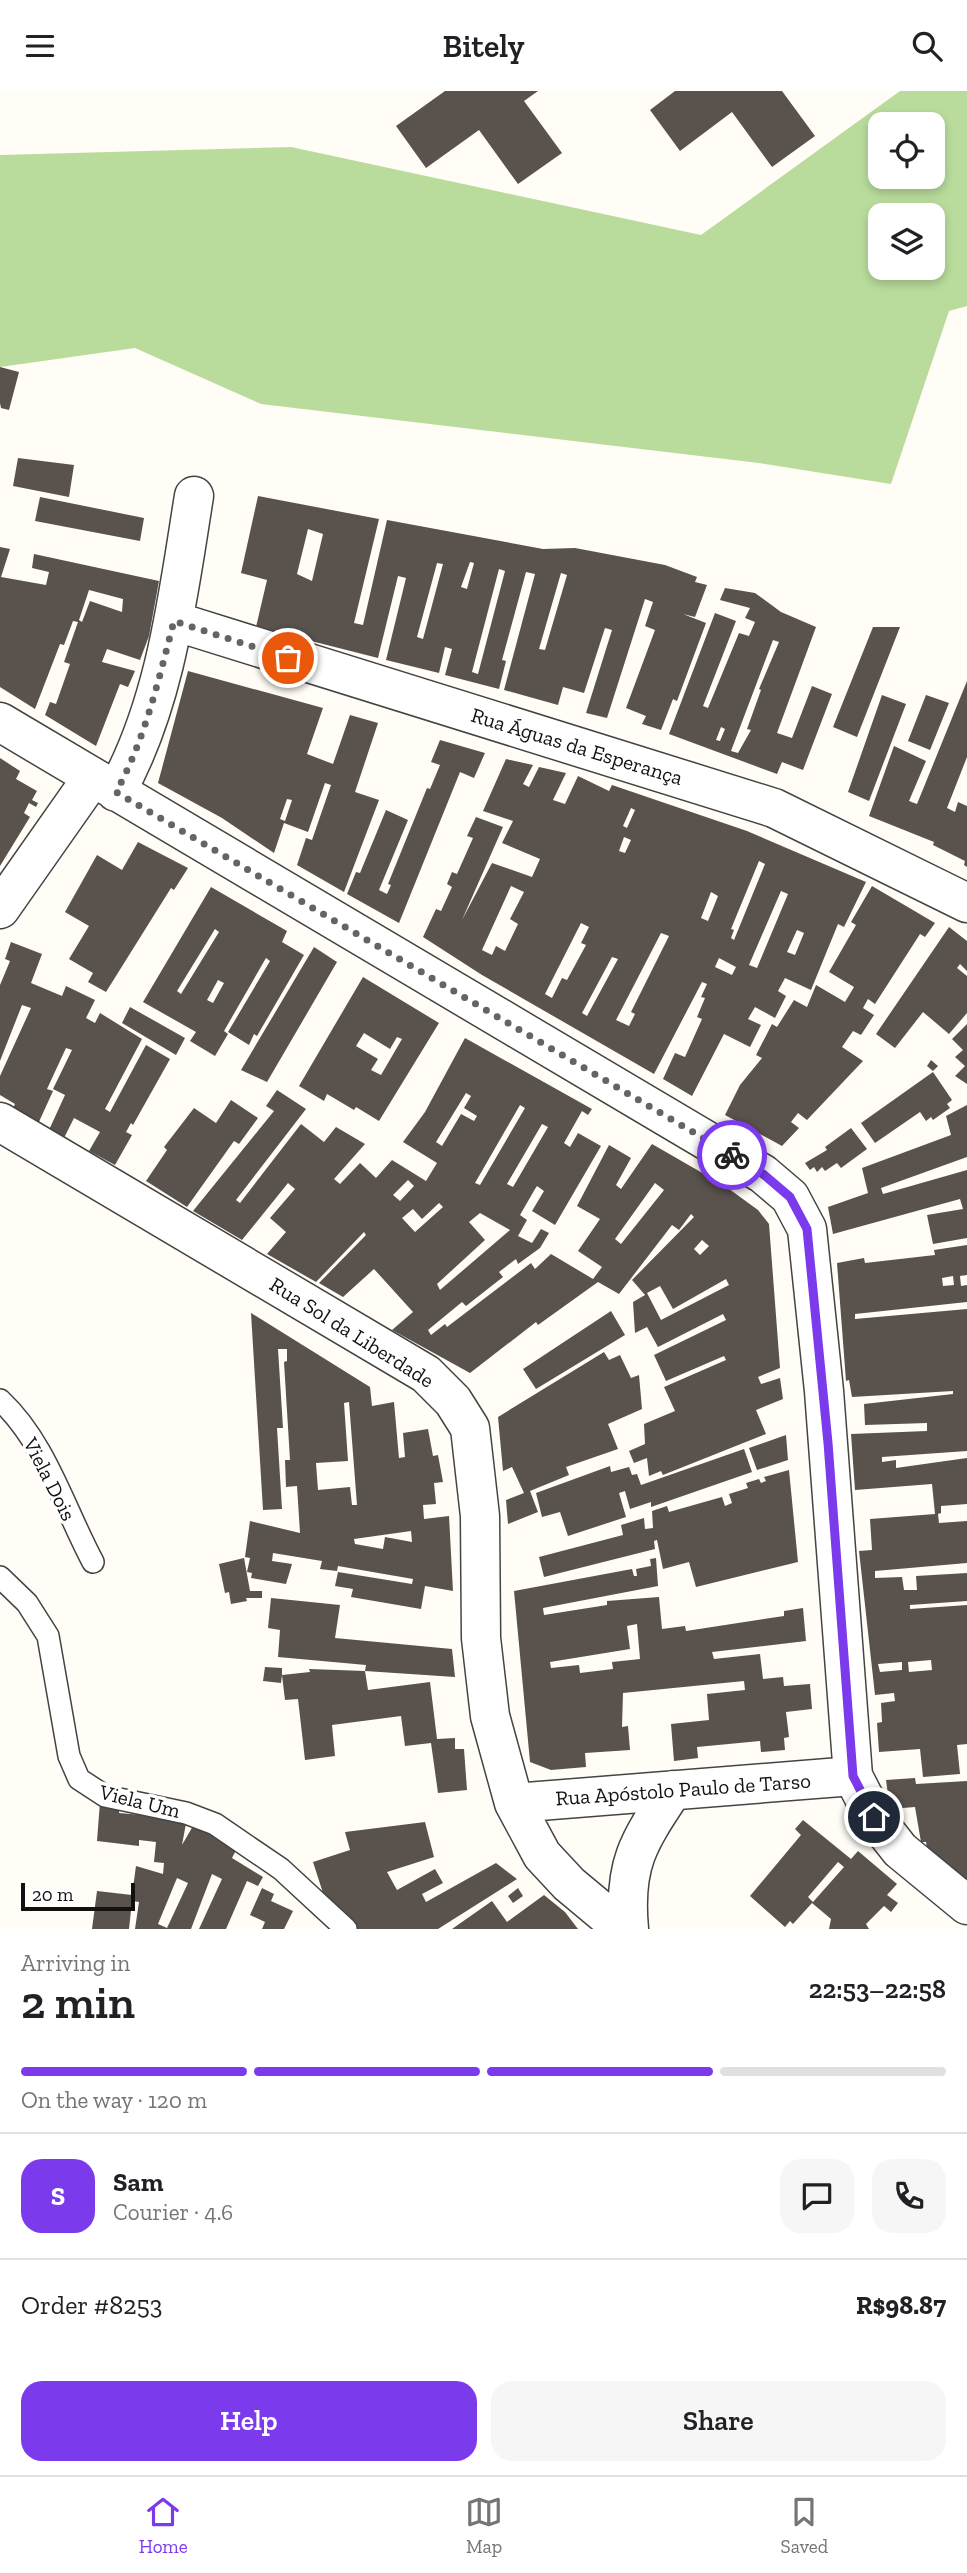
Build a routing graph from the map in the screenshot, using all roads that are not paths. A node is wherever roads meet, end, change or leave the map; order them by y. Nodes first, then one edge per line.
1 (194, 496) dead end
2 (174, 621) junction
3 (0, 722) edge
4 (104, 785) junction
5 (967, 902) edge
6 (0, 909) edge
7 (0, 1122) edge
8 (0, 1400) edge
9 (93, 1562) dead end
10 (0, 1577) edge
11 (853, 1776) junction
12 (673, 1790) junction
13 (514, 1803) junction
14 (967, 1905) edge
15 (346, 1929) edge
16 (623, 1929) edge
17 (629, 1929) edge

1 - 2 street
2 - 4 street
2 - 5 street, Rua Águas da Esperança
3 - 4 street
4 - 6 street
4 - 11 street
7 - 13 street, Rua Sol da Liberdade
8 - 9 lane, Viela Dois
10 - 15 lane, Viela Um
11 - 12 street, Rua Apóstolo Paulo de Tarso
11 - 14 street
12 - 13 street, Rua Apóstolo Paulo de Tarso
12 - 17 street
13 - 16 street, Rua Sol da Liberdade

